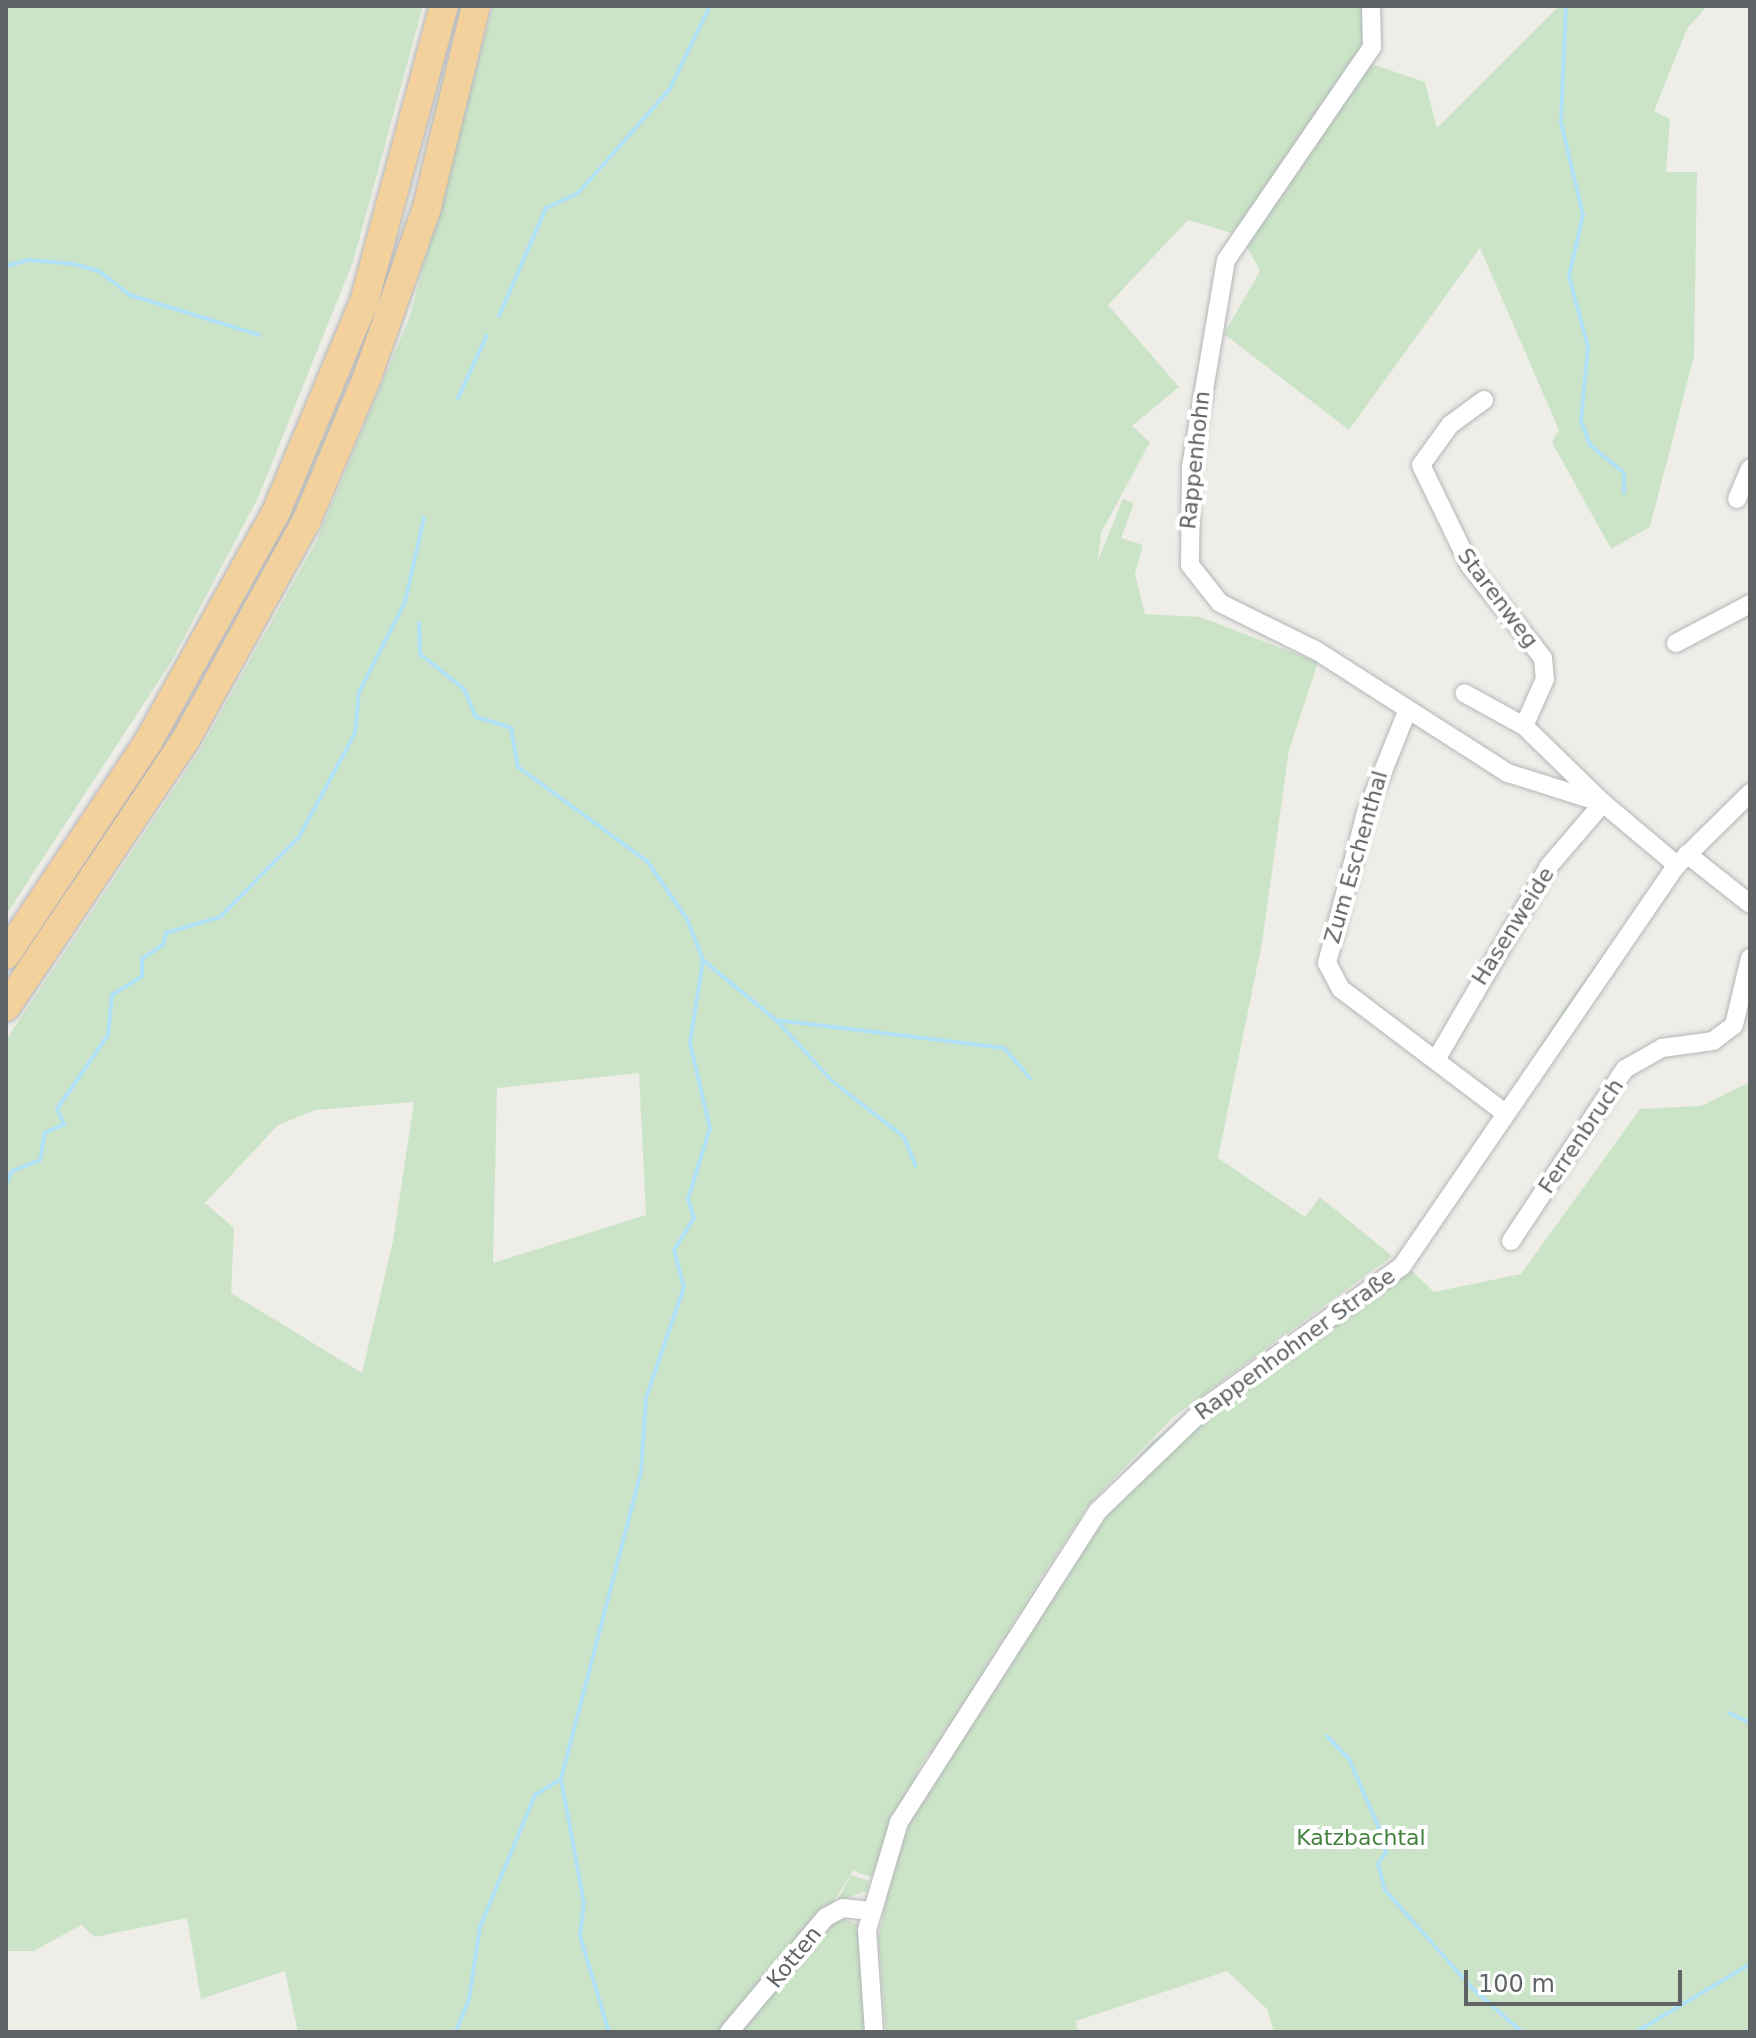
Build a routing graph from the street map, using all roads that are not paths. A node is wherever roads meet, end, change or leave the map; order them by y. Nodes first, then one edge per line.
1 (444, 6) edge
2 (476, 6) edge
3 (1373, 10) edge
4 (1484, 400) dead end
5 (1750, 469) edge
6 (1737, 499) dead end
7 (1750, 604) edge
8 (1676, 643) dead end
9 (1464, 693) dead end
10 (1406, 714) junction
11 (1524, 726) junction
12 (1750, 793) edge
13 (1603, 803) junction
14 (1682, 860) junction
15 (1750, 904) edge
16 (6, 955) edge
17 (1750, 958) edge
18 (6, 1007) edge
19 (1437, 1058) junction
20 (1505, 1113) junction
21 (1511, 1241) dead end
22 (871, 1911) junction
23 (729, 2032) edge
24 (874, 2032) edge

1 - 16 highway
2 - 18 highway
3 - 10 street, Rappenhohn
4 - 11 street, Starenweg
5 - 6 street
7 - 8 street
9 - 11 street
10 - 13 street, Rappenhohn
10 - 19 street, Zum Eschenthal
11 - 13 street, Rappenhohn
12 - 14 street, Rappenhohner Straße
13 - 14 street, Rappenhohn
13 - 19 street, Hasenweide
14 - 15 street
14 - 20 street, Rappenhohner Straße
17 - 21 street, Ferrenbruch
19 - 20 street, Zum Eschenthal
20 - 22 street, Rappenhohner Straße
22 - 23 street, Kotten
22 - 24 street, Rappenhohner Straße

